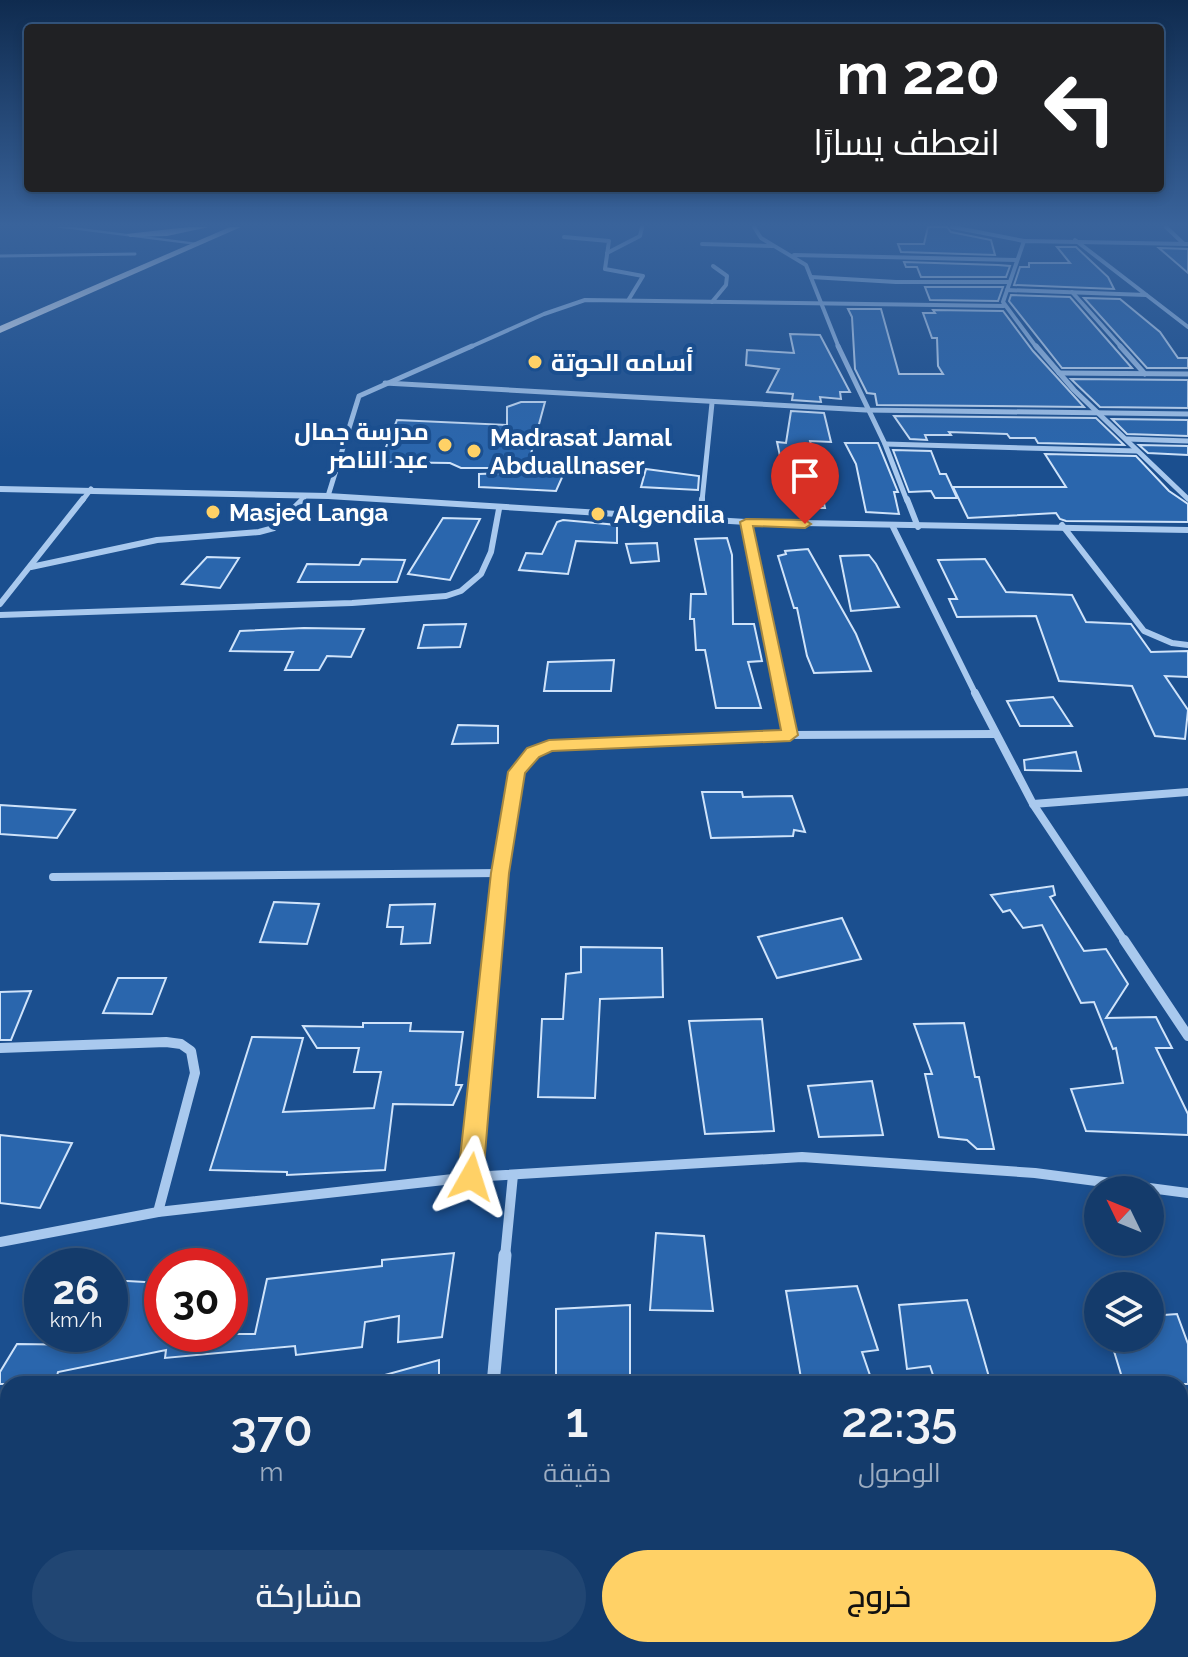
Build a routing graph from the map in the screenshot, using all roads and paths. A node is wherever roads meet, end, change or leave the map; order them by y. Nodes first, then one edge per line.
1 (30, 304) edge
2 (54, 304) edge
3 (571, 304) edge
4 (775, 304) edge
5 (1083, 304) edge
6 (1159, 304) edge
7 (820, 306) junction
8 (1004, 306) joint
9 (0, 318) edge
10 (1188, 319) edge
11 (1178, 320) junction
12 (1188, 327) edge
13 (0, 330) edge
14 (1059, 373) junction
15 (1145, 374) junction
16 (1188, 374) edge
17 (385, 383) junction
18 (712, 403) junction
19 (866, 410) junction
20 (1097, 413) junction
21 (1188, 414) edge
22 (1127, 439) junction
23 (1188, 441) edge
24 (885, 444) junction
25 (1137, 451) junction
26 (0, 489) edge
27 (91, 489) junction
28 (305, 496) junction
29 (328, 496) junction
30 (1188, 499) edge
31 (499, 509) junction
32 (700, 520) junction
33 (746, 522) junction
34 (1062, 525) junction
35 (893, 527) junction
36 (918, 527) junction
37 (1188, 530) edge
38 (31, 567) junction
39 (3, 597) edge
40 (0, 604) edge
41 (0, 615) edge
42 (1188, 645) edge
43 (995, 734) junction
44 (790, 735) junction
45 (1188, 792) edge
46 (1033, 804) junction
47 (500, 873) junction
48 (53, 877) dead end
49 (1188, 1036) edge
50 (0, 1048) edge
51 (513, 1175) junction
52 (471, 1177) junction
53 (1188, 1193) edge
54 (158, 1212) junction
55 (0, 1242) edge
56 (494, 1376) edge

1 - 9 main road
2 - 13 main road
3 - 17 street
4 - 7 street
5 - 15 street
6 - 11 street
7 - 8 street
7 - 19 street
8 - 14 street
10 - 11 street
11 - 12 street
14 - 15 street
14 - 20 street
15 - 16 street
17 - 18 street
17 - 29 street
18 - 19 street
18 - 32 street
19 - 20 street
19 - 24 street
20 - 21 street
20 - 22 street
22 - 23 street
22 - 25 street
24 - 25 street
24 - 36 street
25 - 30 street
26 - 27 street
27 - 28 street
27 - 38 street
28 - 29 street
28 - 38 street
29 - 31 street
31 - 32 street
31 - 41 street
32 - 33 street
33 - 35 street
33 - 44 street
34 - 36 street
34 - 37 street
34 - 42 street
35 - 36 street
35 - 43 street
38 - 39 street
39 - 40 street
43 - 44 street
43 - 46 street
44 - 47 street
45 - 46 street
46 - 49 street
47 - 48 street
47 - 52 street
50 - 54 street
51 - 52 street
51 - 53 street
51 - 56 street
52 - 54 street
54 - 55 street

